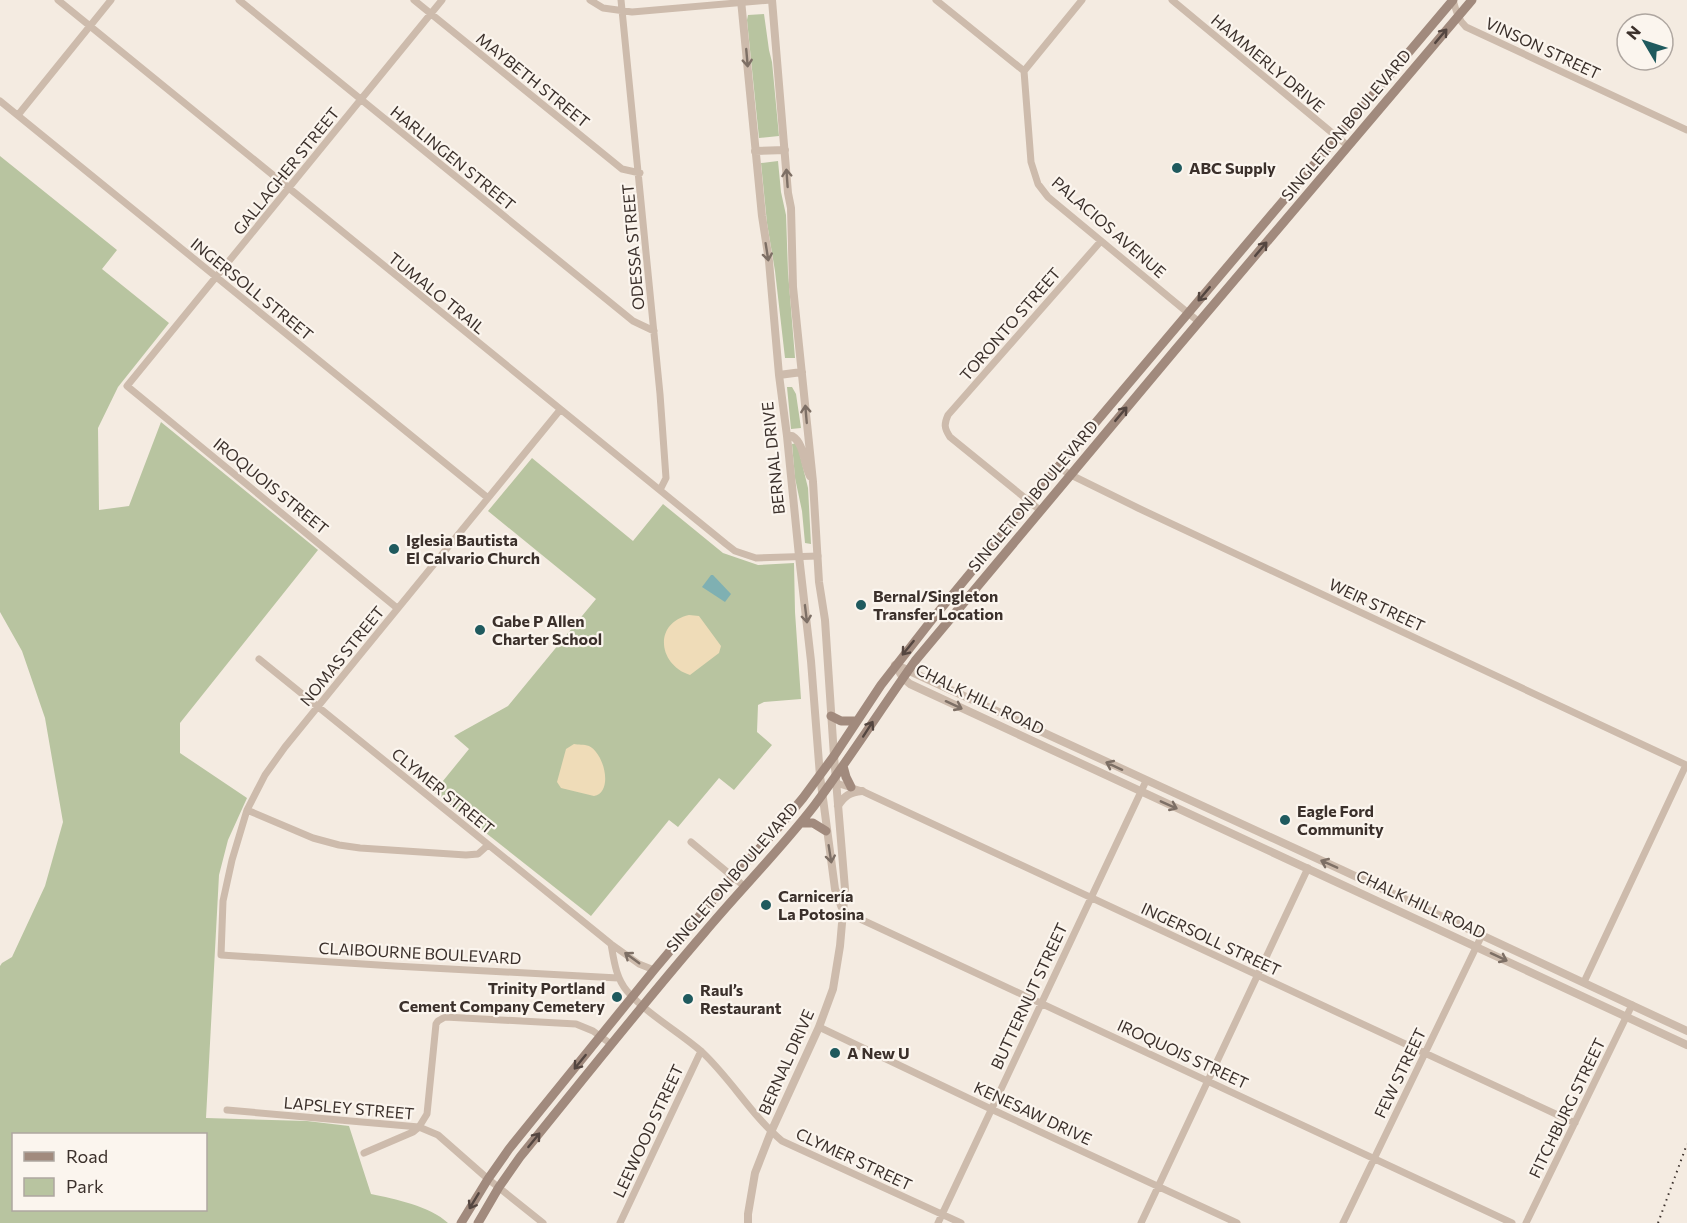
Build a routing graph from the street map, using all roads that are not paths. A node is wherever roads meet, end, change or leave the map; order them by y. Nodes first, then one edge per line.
1 (58, 0) edge
2 (111, 0) edge
3 (239, 0) edge
4 (414, 0) edge
5 (442, 0) edge
6 (590, 0) edge
7 (621, 0) edge
8 (772, 0) edge
9 (936, 0) edge
10 (1082, 0) edge
11 (1172, 0) edge
12 (1453, 0) edge
13 (1472, 0) edge
14 (741, 1) edge
15 (622, 12) junction
16 (431, 14) junction
17 (1458, 16) junction
18 (90, 26) junction
19 (1024, 71) junction
20 (0, 100) edge
21 (361, 100) junction
22 (18, 115) junction
23 (1687, 129) edge
24 (1338, 137) junction
25 (1348, 146) junction
26 (785, 150) junction
27 (755, 151) junction
28 (640, 173) junction
29 (289, 189) junction
30 (1101, 241) junction
31 (1228, 266) junction
32 (1238, 275) junction
33 (216, 278) junction
34 (1188, 313) junction
35 (1199, 322) junction
36 (654, 332) junction
37 (802, 372) junction
38 (779, 375) junction
39 (127, 386) joint
40 (560, 410) junction
41 (787, 436) junction
42 (1058, 467) junction
43 (1071, 475) junction
44 (813, 482) junction
45 (660, 490) junction
46 (488, 498) junction
47 (1029, 502) junction
48 (1041, 511) junction
49 (799, 556) junction
50 (818, 556) junction
51 (398, 608) junction
52 (259, 659) dead end
53 (895, 665) junction
54 (906, 674) junction
55 (318, 707) junction
56 (831, 716) junction
57 (857, 721) junction
58 (834, 756) junction
59 (1686, 765) edge
60 (843, 766) junction
61 (820, 776) junction
62 (836, 780) junction
63 (1146, 781) junction
64 (851, 787) junction
65 (862, 791) junction
66 (1140, 792) junction
67 (822, 796) junction
68 (837, 807) junction
69 (247, 810) junction
70 (801, 823) junction
71 (826, 831) junction
72 (1259, 832) junction
73 (691, 842) dead end
74 (1282, 842) junction
75 (1253, 843) junction
76 (488, 845) junction
77 (1276, 853) junction
78 (1308, 868) junction
79 (733, 876) junction
80 (744, 886) junction
81 (1090, 898) junction
82 (1405, 900) junction
83 (843, 911) junction
84 (1399, 911) junction
85 (1482, 935) junction
86 (611, 944) junction
87 (1476, 947) junction
88 (221, 955) joint
89 (654, 970) junction
90 (1257, 975) junction
91 (618, 978) junction
92 (1584, 982) junction
93 (633, 996) junction
94 (1042, 1003) junction
95 (1632, 1005) junction
96 (643, 1006) junction
97 (1626, 1016) junction
98 (819, 1027) junction
99 (1687, 1031) edge
100 (601, 1036) junction
101 (611, 1044) junction
102 (1687, 1045) edge
103 (701, 1051) junction
104 (1424, 1053) junction
105 (1207, 1080) junction
106 (991, 1109) junction
107 (226, 1110) dead end
108 (1575, 1124) junction
109 (419, 1127) junction
110 (771, 1132) junction
111 (364, 1153) dead end
112 (1374, 1158) junction
113 (488, 1179) junction
114 (1158, 1186) junction
115 (499, 1187) junction
116 (942, 1214) junction
117 (461, 1223) edge
118 (478, 1223) edge
119 (543, 1223) edge
120 (620, 1223) edge
121 (748, 1223) edge
122 (938, 1223) edge
123 (961, 1223) edge
124 (1141, 1223) edge
125 (1237, 1223) edge
126 (1343, 1223) edge
127 (1512, 1223) edge
128 (1526, 1223) edge

1 - 18 street, TUMALO TRAIL
2 - 18 street
3 - 21 street, HARLINGEN STREET
4 - 16 street, MAYBETH STREET
5 - 16 street, GALLAGHER STREET
6 - 15 street
7 - 15 street, ODESSA STREET
8 - 14 street
8 - 26 street, BERNAL DRIVE
9 - 19 street
10 - 19 street
11 - 24 street, HAMMERLY DRIVE
12 - 17 street
12 - 24 main road, SINGLETON BOULEVARD
13 - 17 main road, SINGLETON BOULEVARD
14 - 15 street
14 -> 27 street, BERNAL DRIVE
15 - 28 street, ODESSA STREET
16 - 21 street, GALLAGHER STREET
16 - 28 street, MAYBETH STREET
17 - 23 street, VINSON STREET
25 -> 17 main road, SINGLETON BOULEVARD
18 - 22 street
18 - 29 street, TUMALO TRAIL
19 - 30 street, PALACIOS AVENUE
20 - 22 street, INGERSOLL STREET
21 - 29 street, GALLAGHER STREET
21 - 36 street, HARLINGEN STREET
22 - 33 street, INGERSOLL STREET
24 - 25 street, HAMMERLY DRIVE
24 - 31 main road, SINGLETON BOULEVARD
32 -> 25 main road, SINGLETON BOULEVARD
26 - 27 street
37 -> 26 street, BERNAL DRIVE
27 -> 38 street, BERNAL DRIVE
28 - 36 street, ODESSA STREET
29 - 33 street, GALLAGHER STREET
29 - 40 street, TUMALO TRAIL
30 - 34 street, PALACIOS AVENUE
30 - 47 street, TORONTO STREET
31 - 32 main road
31 -> 34 main road, SINGLETON BOULEVARD
32 - 35 main road, SINGLETON BOULEVARD
33 - 39 street, GALLAGHER STREET
33 - 46 street, INGERSOLL STREET
34 - 35 street, PALACIOS AVENUE
34 - 42 main road, SINGLETON BOULEVARD
43 -> 35 main road, SINGLETON BOULEVARD
36 - 45 street, ODESSA STREET
37 - 38 street
44 -> 37 street, BERNAL DRIVE
38 - 41 street, BERNAL DRIVE
39 - 51 street, IROQUOIS STREET
40 - 45 street, TUMALO TRAIL
40 - 46 street, NOMAS STREET
41 - 44 street
41 - 49 street, BERNAL DRIVE
42 - 43 street, WEIR STREET
42 - 47 main road, SINGLETON BOULEVARD
43 - 48 main road, SINGLETON BOULEVARD
43 - 59 street, WEIR STREET
44 - 50 street, BERNAL DRIVE
45 - 49 street, TUMALO TRAIL
46 - 51 street, NOMAS STREET
47 - 48 street
47 -> 53 main road, SINGLETON BOULEVARD
48 - 54 main road, SINGLETON BOULEVARD
49 - 50 street, TUMALO TRAIL
49 -> 61 street, BERNAL DRIVE
50 - 56 street, BERNAL DRIVE
51 - 55 street, NOMAS STREET
52 - 55 street, CLYMER STREET
53 - 54 street, CHALK HILL ROAD
53 - 57 main road, SINGLETON BOULEVARD
60 -> 54 main road, SINGLETON BOULEVARD
63 -> 54 street, CHALK HILL ROAD
54 -> 66 street, CHALK HILL ROAD
55 - 69 street, NOMAS STREET
55 - 76 street, CLYMER STREET
56 - 57 main road
56 - 58 street, BERNAL DRIVE
57 - 58 main road, SINGLETON BOULEVARD
58 - 61 main road, SINGLETON BOULEVARD
58 - 62 street, BERNAL DRIVE
59 - 92 street
60 - 62 main road, SINGLETON BOULEVARD
60 - 64 main road
61 - 67 street, BERNAL DRIVE
61 - 79 main road, SINGLETON BOULEVARD
62 - 64 street, INGERSOLL STREET
62 - 67 main road, SINGLETON BOULEVARD
62 - 68 street, BERNAL DRIVE
63 - 66 street, BUTTERNUT STREET
63 - 72 street, CHALK HILL ROAD
64 - 65 street, INGERSOLL STREET
65 - 68 street
65 - 81 street, INGERSOLL STREET
66 -> 75 street, CHALK HILL ROAD
66 - 81 street, BUTTERNUT STREET
67 - 70 main road, SINGLETON BOULEVARD
67 - 71 street, BERNAL DRIVE
68 - 83 street, BERNAL DRIVE
69 - 76 street
69 - 88 street, NOMAS STREET
70 - 71 main road
70 - 80 main road, SINGLETON BOULEVARD
71 -> 83 street, BERNAL DRIVE
72 - 74 street, CHALK HILL ROAD
72 - 75 street
73 - 79 street
74 - 77 street
82 -> 74 street, CHALK HILL ROAD
75 - 77 street, CHALK HILL ROAD
76 - 86 street, CLYMER STREET
77 - 78 street, CHALK HILL ROAD
78 - 84 street, CHALK HILL ROAD
78 - 90 street
79 - 80 street
79 - 89 main road, SINGLETON BOULEVARD
80 - 96 main road, SINGLETON BOULEVARD
81 - 90 street, INGERSOLL STREET
81 - 94 street, BUTTERNUT STREET
82 - 84 street
82 - 85 street, CHALK HILL ROAD
83 - 94 street, IROQUOIS STREET
83 - 98 street, BERNAL DRIVE
84 - 87 street, CHALK HILL ROAD
85 - 87 street, FEW STREET
85 - 92 street, CHALK HILL ROAD
89 -> 86 street, CLYMER STREET
86 - 91 street, CLYMER STREET
87 -> 97 street, CHALK HILL ROAD
87 - 104 street, FEW STREET
88 - 91 street, CLAIBOURNE BOULEVARD
89 - 93 main road, SINGLETON BOULEVARD
90 - 104 street, INGERSOLL STREET
90 - 105 street
91 - 93 street, CLYMER STREET
92 - 95 street, CHALK HILL ROAD
93 - 96 street, CLYMER STREET
93 - 100 main road, SINGLETON BOULEVARD
94 - 105 street, IROQUOIS STREET
94 - 106 street, BUTTERNUT STREET
95 - 97 street, FITCHBURG STREET
95 - 99 street, CHALK HILL ROAD
96 - 101 main road, SINGLETON BOULEVARD
96 - 103 street, CLYMER STREET
97 - 102 street, CHALK HILL ROAD
97 - 108 street, FITCHBURG STREET
98 - 106 street, KENESAW DRIVE
98 - 110 street, BERNAL DRIVE
100 - 101 street
100 - 109 street
100 -> 113 main road, SINGLETON BOULEVARD
115 -> 101 main road, SINGLETON BOULEVARD
103 - 110 street, CLYMER STREET
103 - 120 street, LEEWOOD STREET
104 - 108 street, INGERSOLL STREET
104 - 112 street, FEW STREET
105 - 112 street, IROQUOIS STREET
105 - 114 street
106 - 114 street, KENESAW DRIVE
106 - 116 street, BUTTERNUT STREET
107 - 109 street, LAPSLEY STREET
108 - 128 street, FITCHBURG STREET
109 - 111 street
109 - 113 street, LAPSLEY STREET
110 - 116 street, CLYMER STREET
110 - 121 street, BERNAL DRIVE
112 - 126 street, FEW STREET
112 - 127 street, IROQUOIS STREET
113 - 115 street, LAPSLEY STREET
113 -> 117 main road, SINGLETON BOULEVARD
114 - 124 street
114 - 125 street, KENESAW DRIVE
115 - 118 main road, SINGLETON BOULEVARD
115 - 119 street, LAPSLEY STREET
116 - 122 street, BUTTERNUT STREET
116 - 123 street, CLYMER STREET

